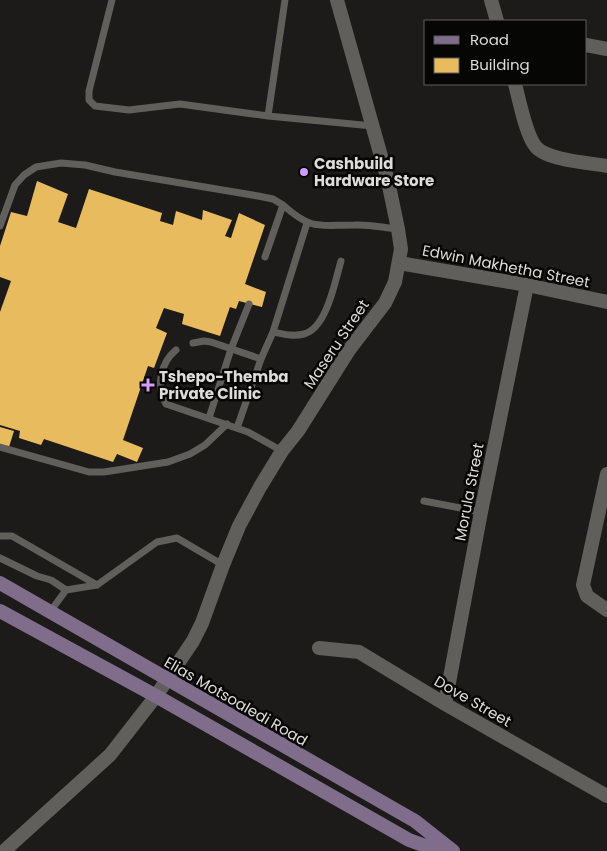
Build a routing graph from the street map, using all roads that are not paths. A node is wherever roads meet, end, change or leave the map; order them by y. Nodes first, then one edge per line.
1 (112, 0) edge
2 (285, 0) edge
3 (337, 0) edge
4 (491, 0) edge
5 (497, 20) edge
6 (587, 45) edge
7 (607, 48) edge
8 (515, 85) edge
9 (268, 116) junction
10 (372, 126) junction
11 (607, 166) edge
12 (283, 205) junction
13 (307, 223) junction
14 (0, 226) edge
15 (398, 229) junction
16 (265, 257) dead end
17 (341, 261) dead end
18 (399, 263) junction
19 (526, 285) junction
20 (607, 302) edge
21 (249, 304) dead end
22 (273, 332) junction
23 (193, 343) dead end
24 (231, 349) junction
25 (176, 350) dead end
26 (261, 359) junction
27 (209, 418) junction
28 (227, 424) junction
29 (237, 428) junction
30 (0, 447) edge
31 (282, 451) junction
32 (607, 474) edge
33 (424, 501) dead end
34 (481, 512) junction
35 (0, 536) edge
36 (0, 558) edge
37 (222, 565) junction
38 (0, 584) edge
39 (97, 585) junction
40 (66, 590) junction
41 (607, 610) edge
42 (0, 611) edge
43 (50, 612) junction
44 (319, 648) dead end
45 (167, 680) junction
46 (156, 696) junction
47 (445, 704) junction
48 (607, 796) edge
49 (4, 851) edge
50 (440, 851) edge
51 (453, 851) edge

1 - 9 lane
2 - 9 lane
3 - 10 street, Maseru Street
4 - 5 street
6 - 7 street
8 - 11 street
9 - 10 lane
10 - 15 street, Maseru Street
12 - 13 lane
12 - 14 lane
12 - 16 lane
13 - 15 lane
13 - 22 lane
15 - 18 street, Maseru Street
17 - 22 lane
18 - 19 street, Edwin Makhetha Street
18 - 31 street, Maseru Street
19 - 20 street, Edwin Makhetha Street
19 - 34 street, Morula Street
21 - 24 lane
22 - 26 lane
23 - 24 lane
24 - 26 lane
24 - 27 lane
25 - 27 lane
26 - 29 lane
27 - 28 lane
28 - 29 lane
28 - 30 lane
29 - 31 lane
31 - 37 street, Maseru Street
32 - 41 street
33 - 34 lane
34 - 47 street, Morula Street
35 - 39 lane
36 - 40 lane
37 - 39 lane
37 - 45 street, Maseru Street
38 - 43 main road, Elias Motsoaledi Road
39 - 40 lane
40 - 43 lane
42 - 46 main road
43 - 45 main road, Elias Motsoaledi Road
44 - 47 street, Dove Street
45 - 46 street, Maseru Street
45 - 51 main road, Elias Motsoaledi Road
46 - 49 street, Maseru Street
46 - 50 main road
47 - 48 street, Dove Street

